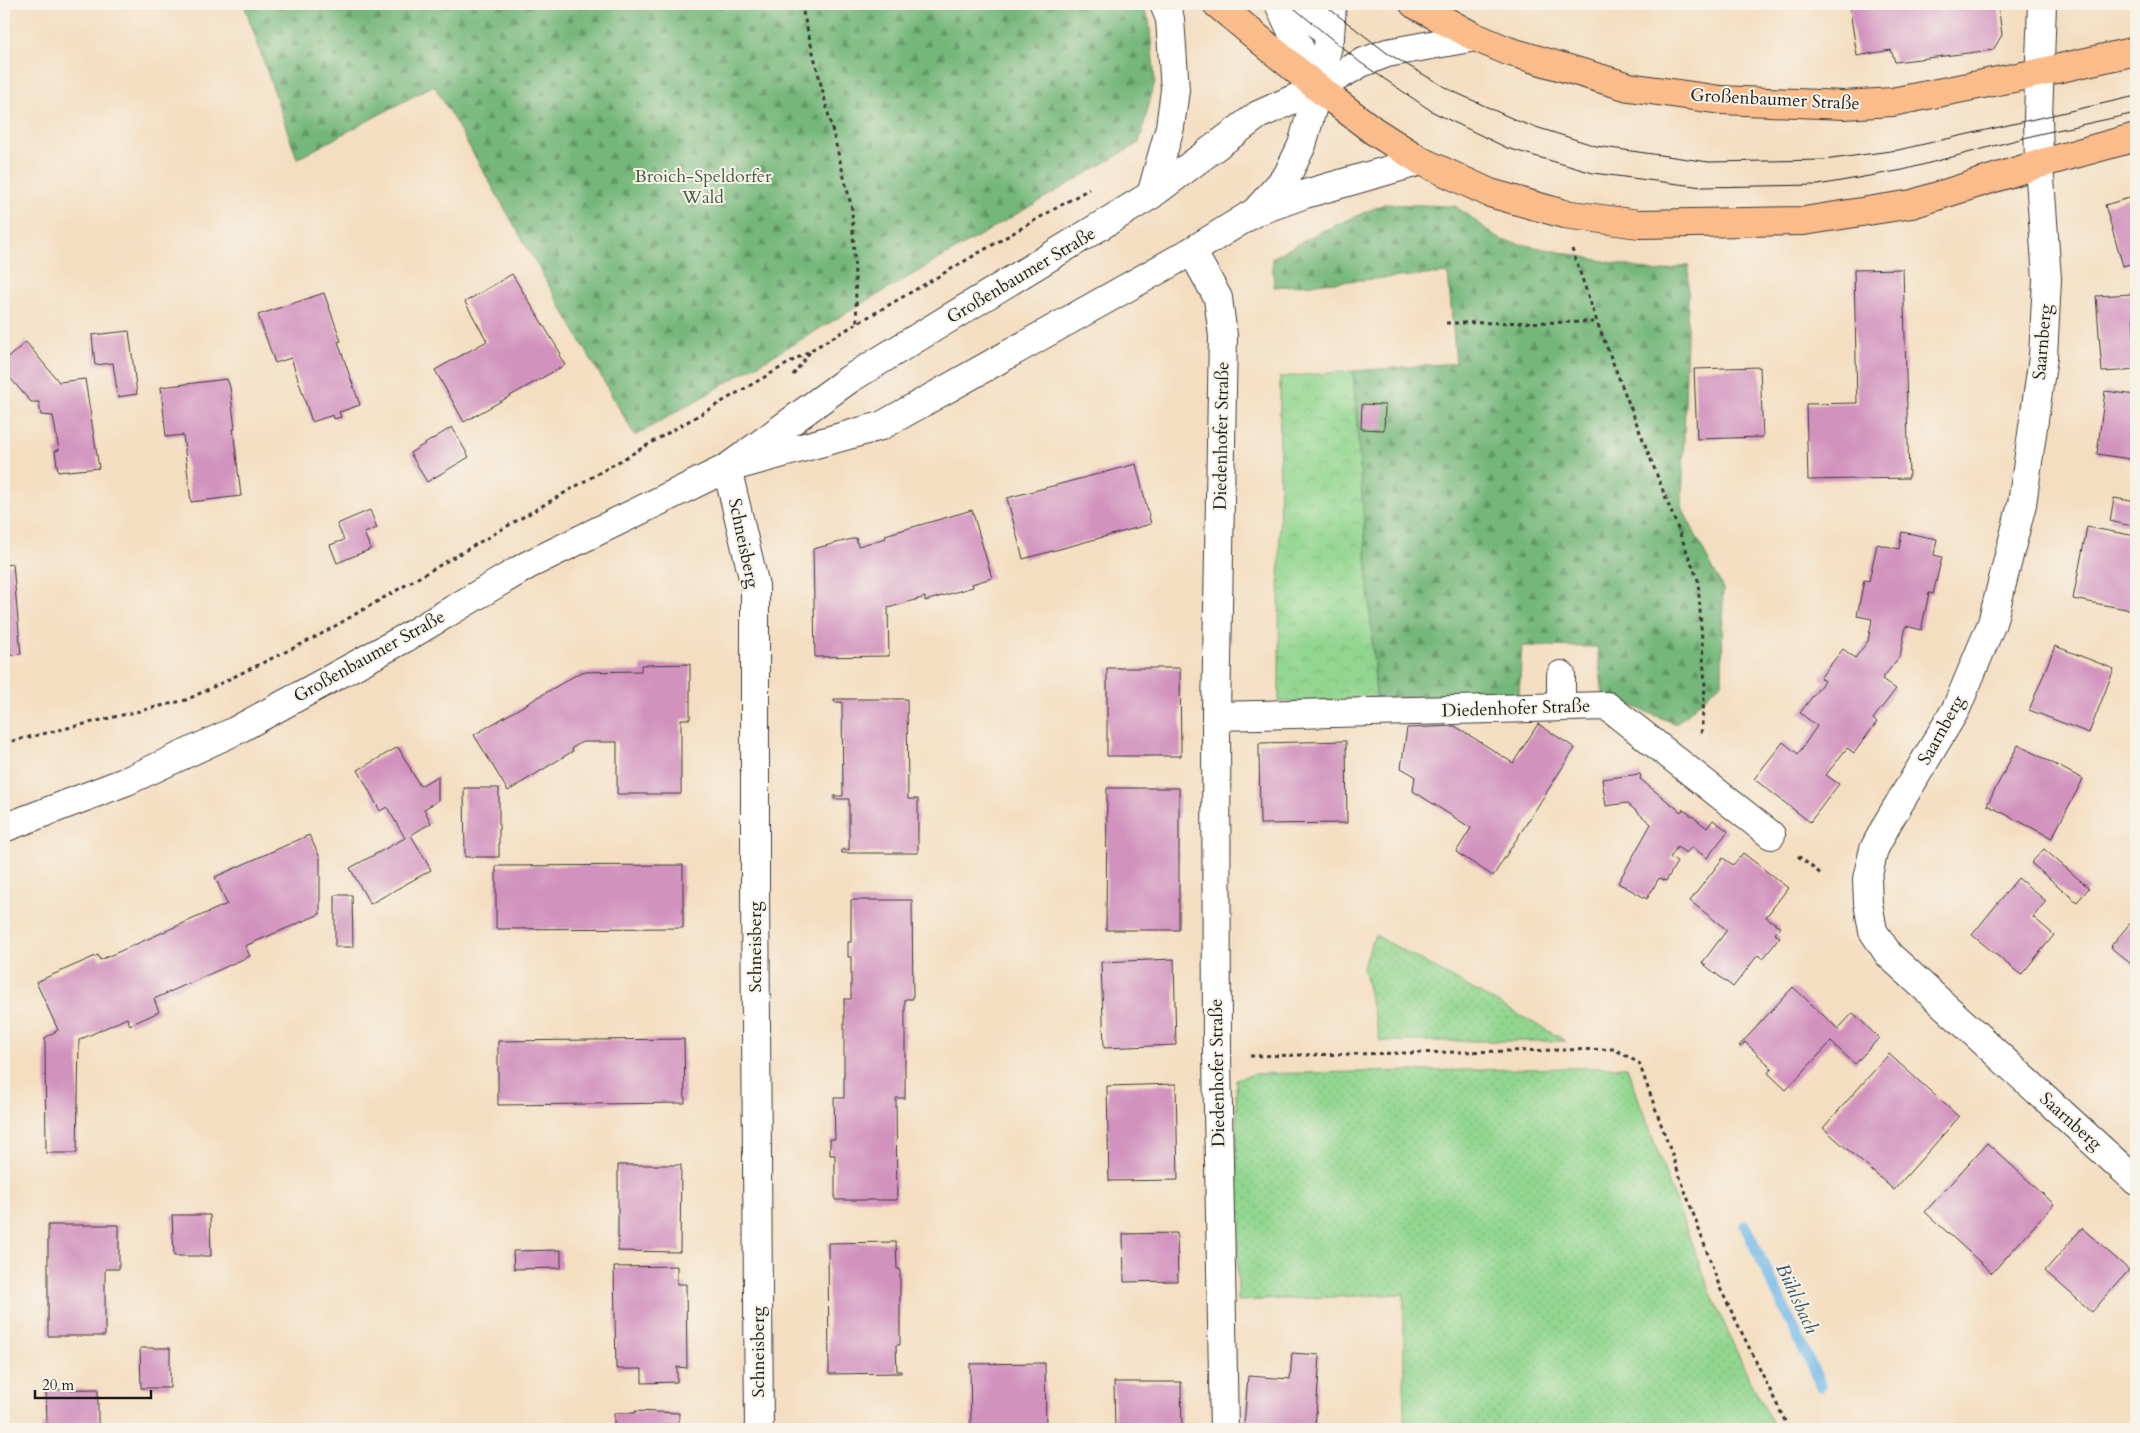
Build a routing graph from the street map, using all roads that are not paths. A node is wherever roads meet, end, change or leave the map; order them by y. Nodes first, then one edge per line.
1 (1164, 4) edge
2 (1279, 4) edge
3 (1300, 4) edge
4 (1332, 4) edge
5 (1414, 4) edge
6 (2042, 4) edge
7 (1224, 9) edge
8 (1330, 37) junction
9 (1475, 38) junction
10 (2136, 51) edge
11 (2038, 73) junction
12 (1318, 88) junction
13 (2136, 138) edge
14 (1420, 161) junction
15 (2039, 164) junction
16 (1151, 195) junction
17 (1255, 212) junction
18 (1192, 251) junction
19 (727, 468) junction
20 (1561, 675) dead end
21 (1562, 707) junction
22 (1216, 716) junction
23 (4, 828) edge
24 (1771, 835) dead end
25 (2136, 1181) edge
26 (759, 1429) edge
27 (1224, 1429) edge

1 - 16 street
2 - 12 street
3 - 8 street
4 - 8 street, Großenbaumer Straße
5 - 9 main road
6 - 11 street
7 - 12 main road
8 - 12 street, Großenbaumer Straße
9 - 11 main road, Großenbaumer Straße
9 - 12 street, Großenbaumer Straße
10 - 11 main road, Großenbaumer Straße
11 - 15 street
12 - 14 main road
12 - 16 street, Großenbaumer Straße
12 - 17 street, Großenbaumer Straße
13 - 15 main road
14 - 15 main road
14 - 17 street, Großenbaumer Straße
15 - 25 street, Saarnberg
16 - 19 street, Großenbaumer Straße
17 - 18 street, Großenbaumer Straße
18 - 19 street, Großenbaumer Straße
18 - 22 street, Diedenhofer Straße
19 - 23 street, Großenbaumer Straße
19 - 26 street, Schneisberg
20 - 21 street
21 - 22 street, Diedenhofer Straße
21 - 24 street, Diedenhofer Straße
22 - 27 street, Diedenhofer Straße

